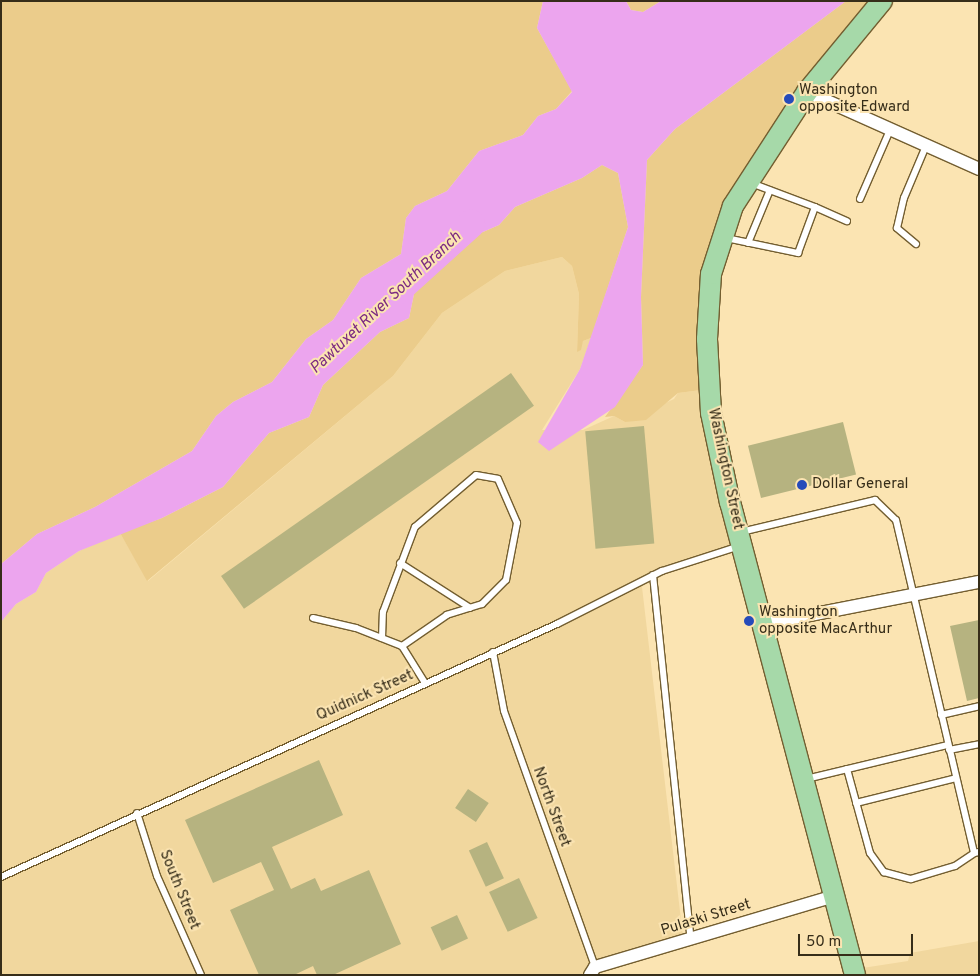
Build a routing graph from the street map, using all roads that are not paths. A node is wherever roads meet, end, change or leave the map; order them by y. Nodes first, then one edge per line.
1 (882, 1) edge
2 (807, 92) junction
3 (890, 130) junction
4 (926, 146) junction
5 (979, 169) edge
6 (749, 182) junction
7 (770, 190) junction
8 (860, 199) dead end
9 (815, 207) junction
10 (847, 221) dead end
11 (723, 238) junction
12 (748, 243) junction
13 (916, 244) dead end
14 (739, 539) junction
15 (400, 563) junction
16 (653, 575) junction
17 (979, 582) edge
18 (913, 596) junction
19 (470, 608) junction
20 (313, 618) dead end
21 (764, 624) junction
22 (382, 638) junction
23 (402, 646) junction
24 (493, 652) junction
25 (425, 683) junction
26 (979, 706) edge
27 (941, 715) junction
28 (979, 744) edge
29 (949, 747) junction
30 (847, 769) junction
31 (956, 778) junction
32 (804, 780) junction
33 (856, 804) junction
34 (137, 813) junction
35 (976, 852) edge
36 (1, 877) edge
37 (834, 896) junction
38 (691, 940) junction
39 (593, 971) edge
40 (201, 975) edge
41 (855, 975) edge

1 - 2 main road, Washington Street
2 - 3 street
2 - 6 main road, Washington Street
3 - 4 street
3 - 8 lane
4 - 5 street
4 - 13 lane
6 - 7 lane
6 - 11 main road, Washington Street
7 - 9 lane
7 - 12 lane
9 - 10 lane
9 - 12 lane
11 - 12 lane
11 - 14 main road, Washington Street
14 - 16 lane, Quidnick Street
14 - 18 lane, Quidnick Street
14 - 21 main road, Washington Street
15 - 19 lane
15 - 19 lane
15 - 22 lane
16 - 24 lane, Quidnick Street
16 - 38 lane
17 - 18 street
18 - 21 street
18 - 27 lane
19 - 23 lane
20 - 22 lane
21 - 32 main road, Washington Street
22 - 23 lane
23 - 25 lane
24 - 25 lane, Quidnick Street
24 - 39 lane, North Street
25 - 34 lane, Quidnick Street
26 - 27 lane
27 - 29 lane
28 - 29 lane
29 - 30 lane
29 - 31 lane
30 - 32 lane
30 - 33 lane
31 - 33 lane
31 - 35 lane
32 - 37 main road, Washington Street
33 - 35 lane
34 - 36 lane, Quidnick Street
34 - 40 lane, South Street
37 - 38 street, Pulaski Street
37 - 41 main road, Washington Street
38 - 39 street, Pulaski Street

